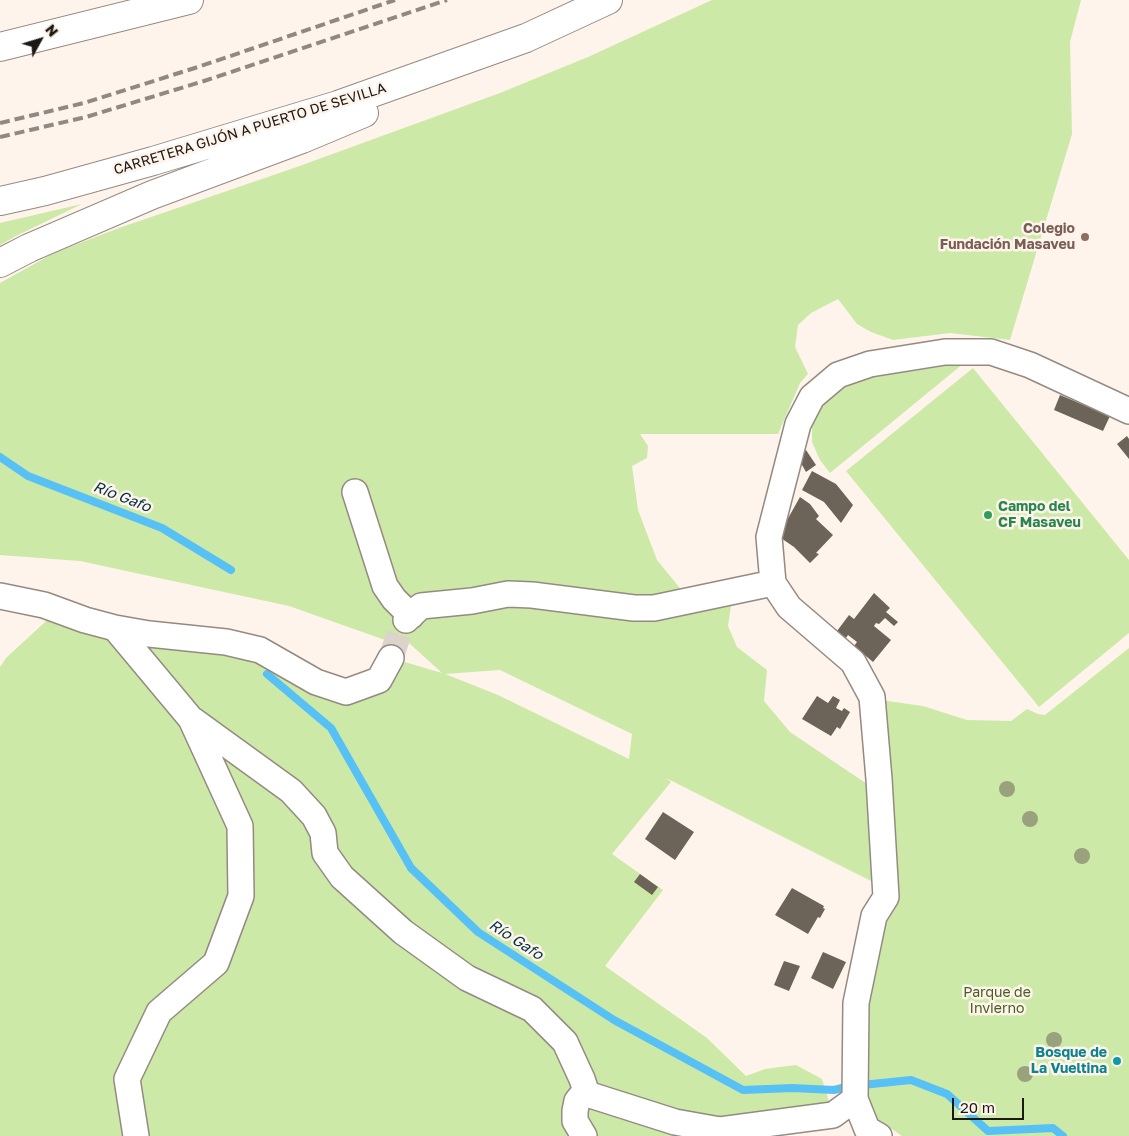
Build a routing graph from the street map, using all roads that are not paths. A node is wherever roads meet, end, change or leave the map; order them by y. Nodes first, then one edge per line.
1 (189, 0) edge
2 (608, 0) edge
3 (526, 38) junction
4 (0, 47) edge
5 (0, 201) edge
6 (0, 263) edge
7 (1129, 411) edge
8 (355, 492) dead end
9 (773, 583) junction
10 (0, 596) edge
11 (115, 628) junction
12 (391, 658) tunnel mouth
13 (191, 719) junction
14 (587, 1094) junction
15 (855, 1098) junction
16 (136, 1136) edge
17 (584, 1136) edge
18 (879, 1136) edge

1 - 4 highway
2 - 3 highway, CARRETERA GIJÓN A PUERTO DE SEVILLA
3 - 5 highway, CARRETERA GIJÓN A PUERTO DE SEVILLA
3 - 6 highway
7 - 9 street
8 - 9 street
9 - 15 street
10 - 11 street
11 - 12 street
11 - 13 street
13 - 14 street
13 - 16 street
14 - 15 street
14 - 17 street
15 - 18 street

